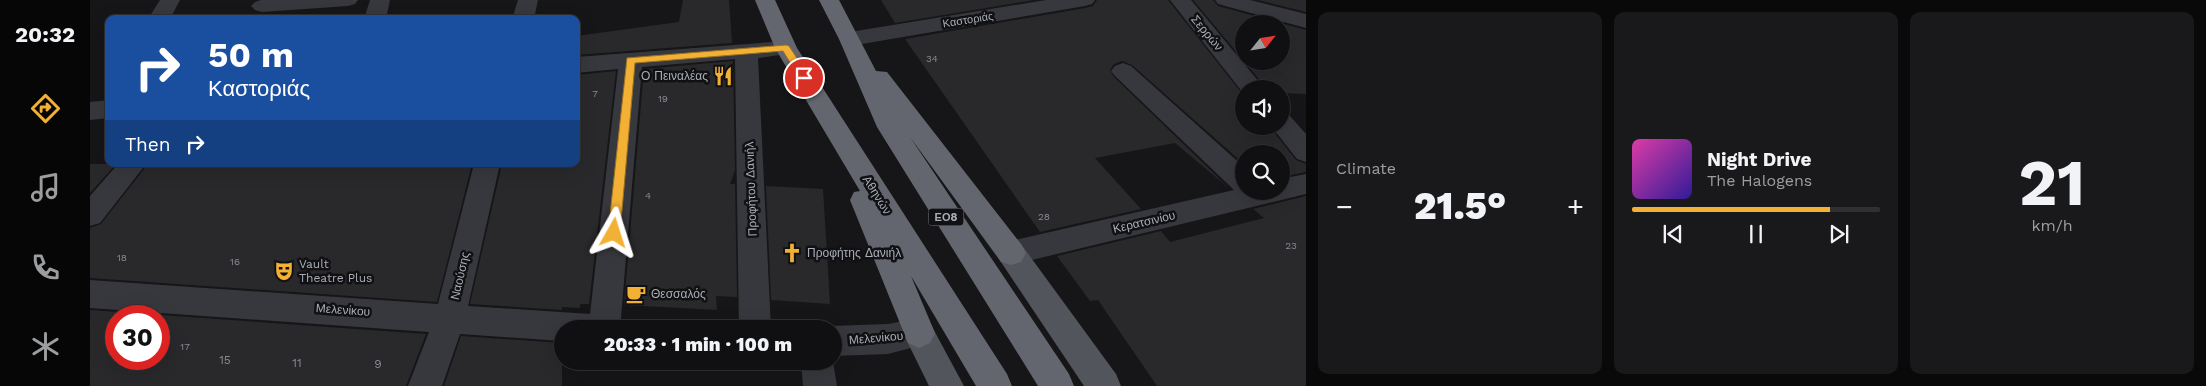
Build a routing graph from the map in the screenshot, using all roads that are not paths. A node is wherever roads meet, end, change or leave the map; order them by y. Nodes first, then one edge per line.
1 (170, 0) edge
2 (348, 0) edge
3 (380, 0) edge
4 (528, 0) edge
5 (765, 0) edge
6 (829, 0) edge
7 (1085, 0) edge
8 (1180, 0) edge
9 (1225, 0) edge
10 (261, 8) edge
11 (161, 15) edge
12 (376, 15) edge
13 (524, 15) edge
14 (1306, 21) edge
15 (850, 39) junction
16 (786, 48) junction
17 (746, 50) junction
18 (631, 60) junction
19 (580, 65) edge
20 (1123, 71) dead end
21 (1247, 80) edge
22 (832, 122) junction
23 (1290, 133) edge
24 (1306, 152) edge
25 (131, 167) edge
26 (486, 167) edge
27 (1235, 167) edge
28 (1306, 184) edge
29 (1290, 186) edge
30 (1235, 197) edge
31 (90, 216) edge
32 (1011, 253) junction
33 (90, 294) edge
34 (450, 318) junction
35 (605, 320) edge
36 (755, 320) edge
37 (554, 326) edge
38 (920, 334) junction
39 (842, 341) edge
40 (819, 370) edge
41 (425, 386) edge
42 (820, 386) edge
43 (948, 386) edge
44 (994, 386) edge
45 (1057, 386) edge
46 (1104, 386) edge

1 - 11 street
2 - 10 street
3 - 12 street
4 - 13 street
5 - 16 highway, Αθηνών
6 - 15 highway, ΕΟ8
7 - 15 street, Καστοριάς
8 - 21 street, Σερρών
9 - 14 street
15 - 32 highway
15 - 45 highway, ΕΟ8
16 - 17 street
16 - 22 highway, Αθηνών
17 - 18 street
17 - 36 street, Προφήτου Δανιήλ
18 - 19 street
18 - 35 street
20 - 27 street
22 - 38 highway
22 - 44 highway, Αθηνών
23 - 24 street
25 - 31 street
26 - 34 street, Ναούσης
28 - 29 street, Κερατσινίου
30 - 32 street, Κερατσινίου
32 - 46 main road
33 - 34 street, Μελενίκου
34 - 37 street, Μελενίκου
34 - 41 street, Ναούσης
38 - 39 street, Μελενίκου
38 - 43 main road
40 - 42 street

